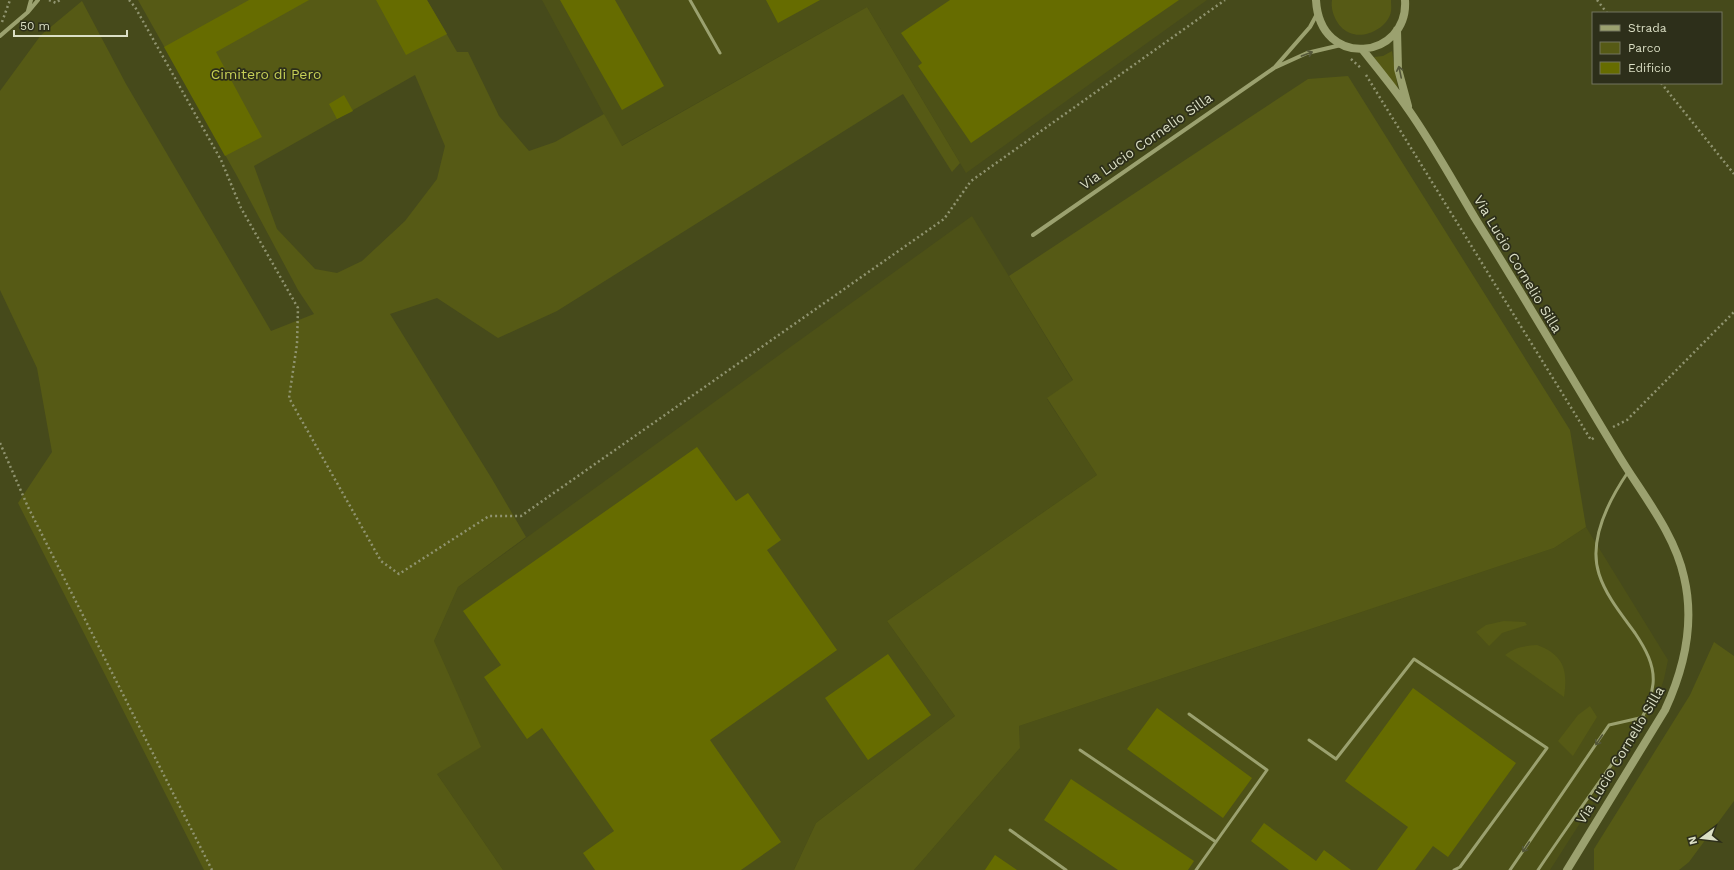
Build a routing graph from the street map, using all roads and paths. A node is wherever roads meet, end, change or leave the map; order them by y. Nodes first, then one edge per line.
1 (10, 0) edge
2 (31, 0) edge
3 (38, 0) edge
4 (49, 0) edge
5 (60, 0) edge
6 (129, 0) edge
7 (690, 0) edge
8 (1225, 0) edge
9 (1316, 0) edge
10 (1597, 0) edge
11 (1406, 2) edge
12 (28, 12) junction
13 (1606, 12) edge
14 (1316, 14) junction
15 (0, 24) edge
16 (1397, 30) junction
17 (0, 36) edge
18 (1342, 45) junction
19 (1362, 49) junction
20 (720, 53) dead end
21 (1344, 56) dead end
22 (1274, 68) junction
23 (1662, 84) edge
24 (1409, 110) junction
25 (1734, 174) edge
26 (1033, 235) dead end
27 (1734, 312) edge
28 (1605, 431) junction
29 (0, 444) edge
30 (1629, 471) junction
31 (1189, 714) dead end
32 (1644, 717) junction
33 (1309, 740) dead end
34 (1080, 750) dead end
35 (1010, 830) dead end
36 (1216, 842) junction
37 (212, 870) edge
38 (1066, 870) edge
39 (1196, 870) edge
40 (1454, 870) edge
41 (1510, 870) edge
42 (1538, 870) edge
43 (1567, 870) edge

1 - 15 path
2 - 12 street
3 - 12 street
4 - 5 path
6 - 8 path
7 - 20 lane
9 - 14 street, Via Lucio Cornelio Silla
10 - 13 path
11 - 16 street, Via Lucio Cornelio Silla
12 - 17 street
14 - 18 street, Via Lucio Cornelio Silla
14 - 22 street, Via Lucio Cornelio Silla
16 - 19 street, Via Lucio Cornelio Silla
24 -> 16 street, Via Lucio Cornelio Silla
18 - 19 street, Via Lucio Cornelio Silla
22 -> 18 street, Via Lucio Cornelio Silla
19 - 24 street, Via Lucio Cornelio Silla
21 - 28 path
22 - 26 street, Via Lucio Cornelio Silla
23 - 25 path
24 - 28 street, Via Lucio Cornelio Silla
27 - 28 path
28 - 30 street, Via Lucio Cornelio Silla
29 - 37 path
30 - 32 lane, Via Lucio Cornelio Silla
30 - 43 street, Via Lucio Cornelio Silla
31 - 36 lane
32 -> 41 lane, Via Lucio Cornelio Silla
32 - 42 lane, Via Lucio Cornelio Silla
33 - 40 lane
34 - 36 lane
35 - 38 lane
36 - 39 lane

